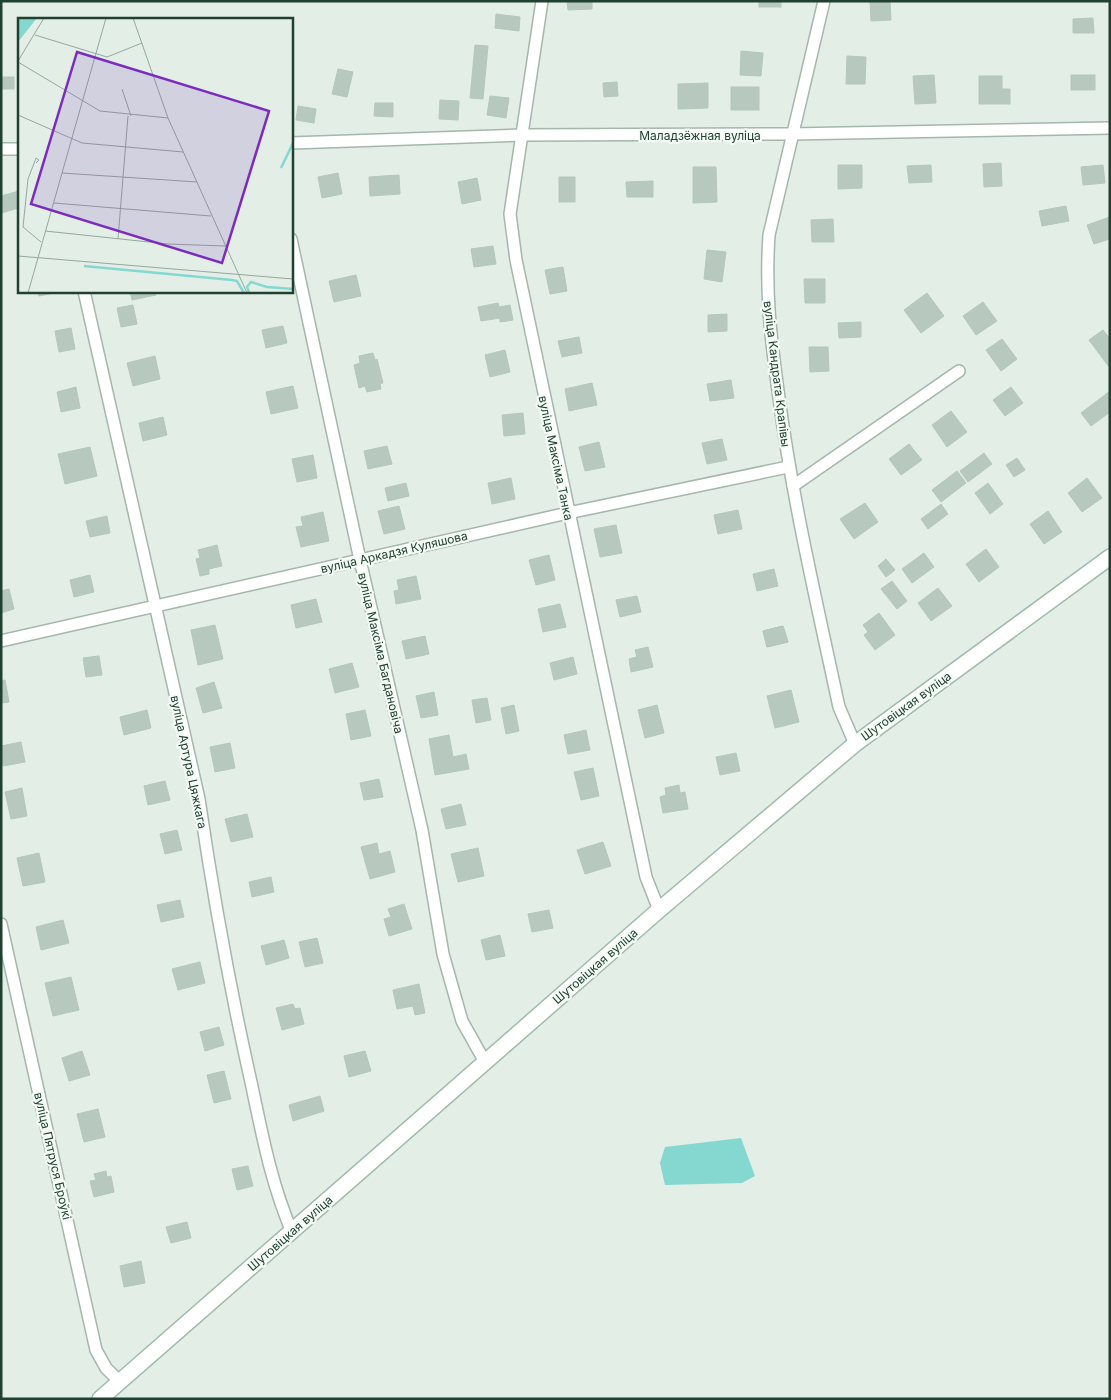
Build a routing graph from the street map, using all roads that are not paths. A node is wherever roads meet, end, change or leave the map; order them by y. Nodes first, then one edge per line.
1 (542, 1) edge
2 (824, 1) edge
3 (1110, 128) edge
4 (791, 134) junction
5 (522, 135) junction
6 (292, 143) edge
7 (1, 150) edge
8 (18, 150) edge
9 (292, 244) edge
10 (84, 292) edge
11 (959, 371) dead end
12 (788, 467) junction
13 (793, 486) junction
14 (568, 513) junction
15 (1110, 557) edge
16 (360, 560) junction
17 (154, 604) junction
18 (1, 641) edge
19 (855, 744) junction
20 (659, 910) junction
21 (1, 924) edge
22 (485, 1062) junction
23 (292, 1232) junction
24 (119, 1381) junction
25 (100, 1399) edge

1 - 5 street, вуліца Максіма Танка
2 - 4 street, вуліца Кандрата Крапівы
3 - 4 street, Маладзёжная вуліца
4 - 5 street, Маладзёжная вуліца
4 - 12 street, вуліца Кандрата Крапівы
5 - 6 street, Маладзёжная вуліца
5 - 14 street, вуліца Максіма Танка
7 - 8 street
9 - 16 street, вуліца Максіма Багдановіча
10 - 17 street, вуліца Артура Цяжкага
11 - 13 street
12 - 13 street, вуліца Кандрата Крапівы
12 - 14 street, вуліца Аркадзя Куляшова
13 - 19 street, вуліца Кандрата Крапівы
14 - 16 street, вуліца Аркадзя Куляшова
14 - 20 street, вуліца Максіма Танка
15 - 19 main road, Шутовіцкая вуліца
16 - 17 street, вуліца Аркадзя Куляшова
16 - 22 street, вуліца Максіма Багдановіча
17 - 18 street, вуліца Аркадзя Куляшова
17 - 23 street, вуліца Артура Цяжкага
19 - 20 main road, Шутовіцкая вуліца
20 - 22 main road, Шутовіцкая вуліца
21 - 24 street, вуліца Пятруся Броўкі
22 - 23 main road, Шутовіцкая вуліца
23 - 24 main road, Шутовіцкая вуліца
24 - 25 main road, Шутовіцкая вуліца

